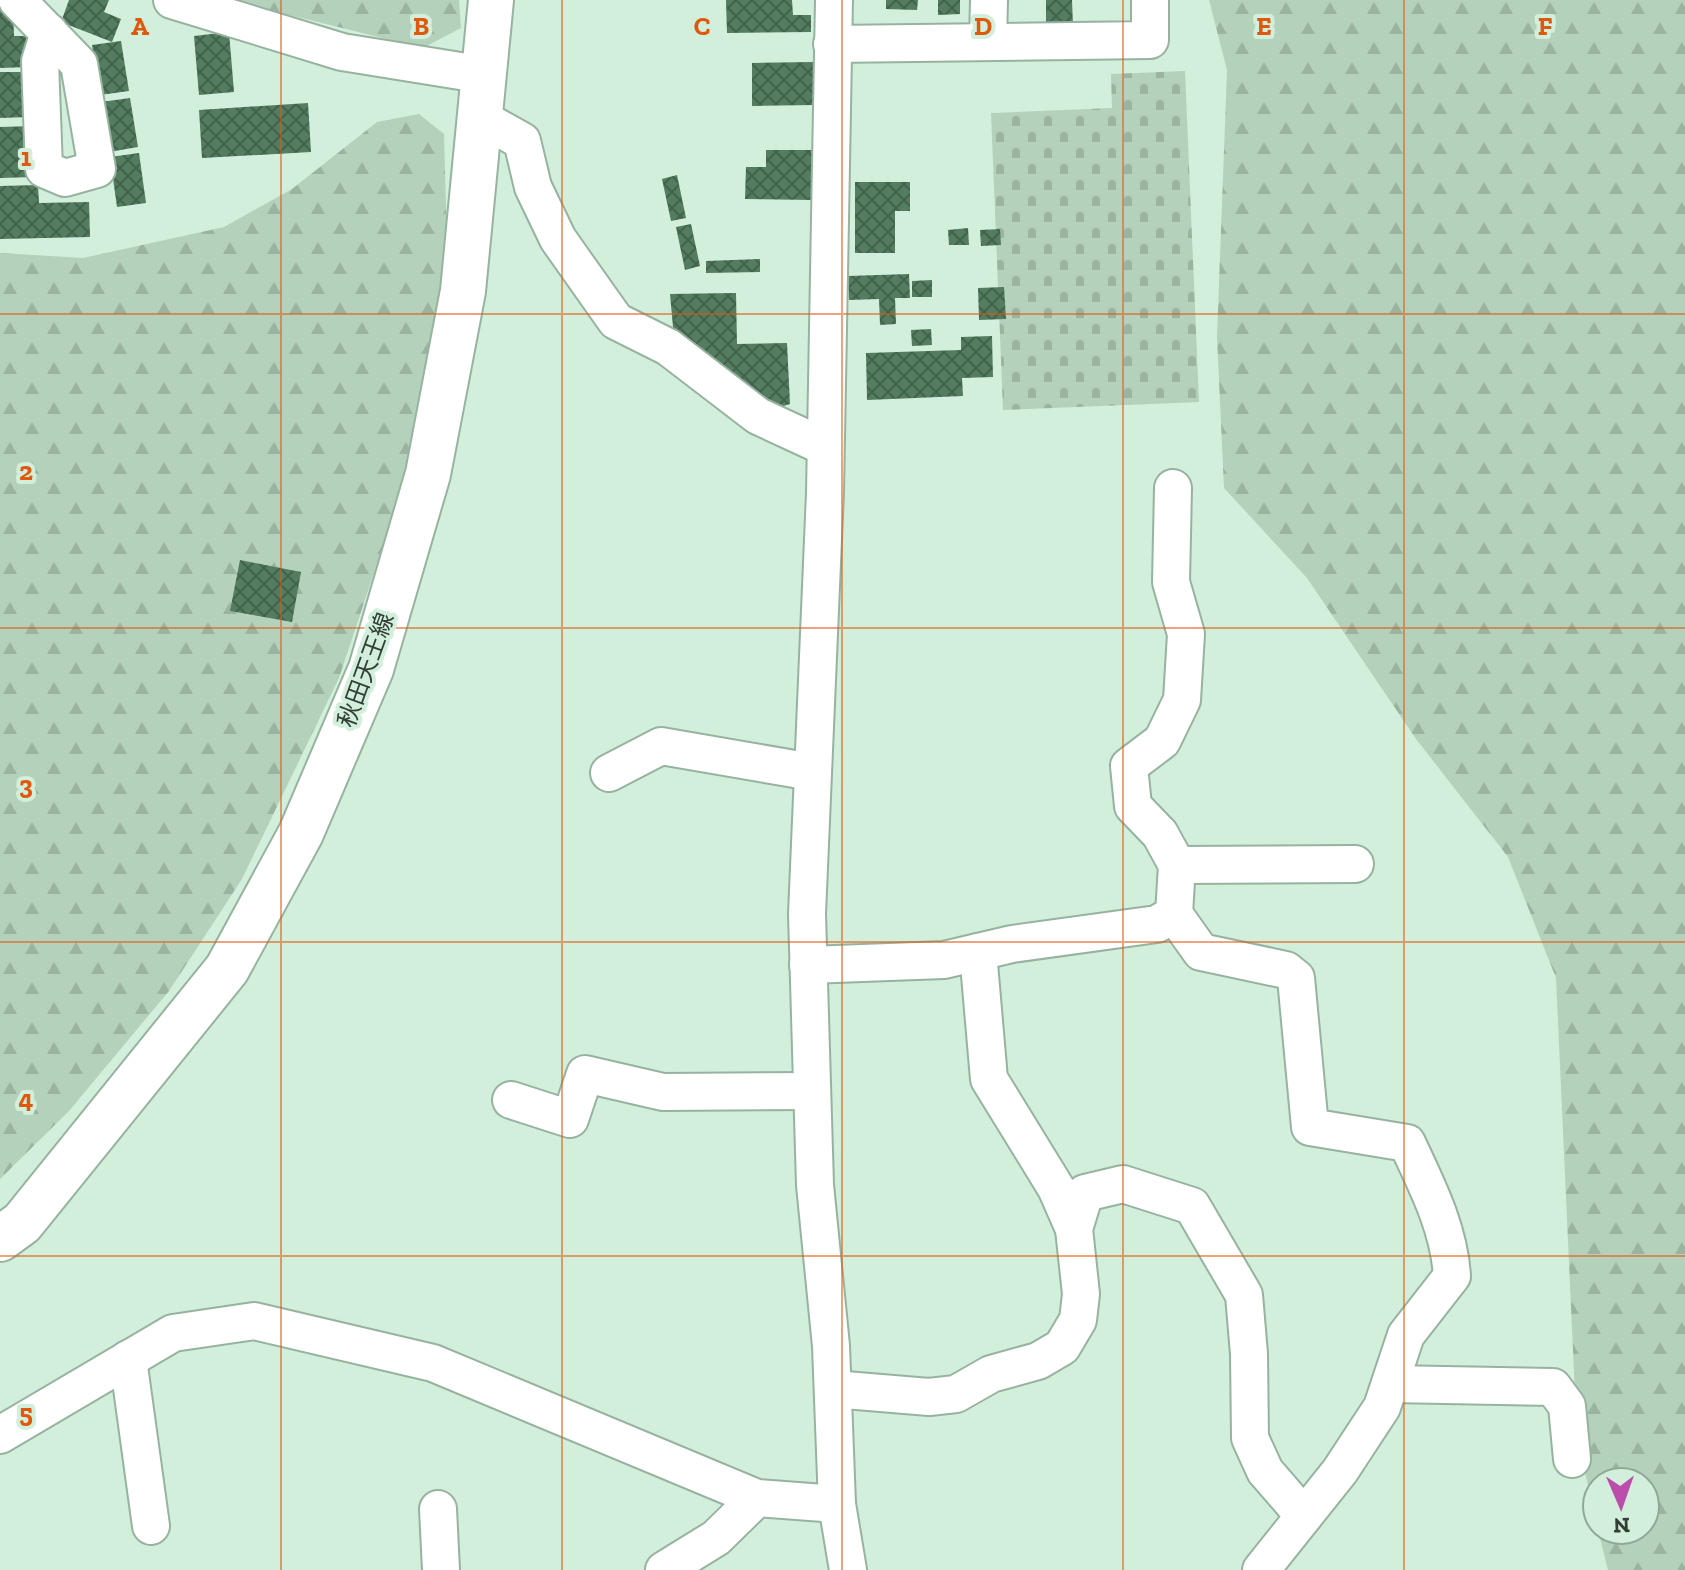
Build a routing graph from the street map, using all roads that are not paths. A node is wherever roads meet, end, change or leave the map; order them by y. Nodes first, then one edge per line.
1 (17, 0) edge
2 (172, 0) edge
3 (491, 0) edge
4 (834, 0) edge
5 (989, 0) edge
6 (1150, 0) edge
7 (49, 32) dead end
8 (988, 42) junction
9 (832, 44) junction
10 (485, 75) junction
11 (481, 118) junction
12 (825, 447) junction
13 (1173, 488) dead end
14 (812, 772) junction
15 (609, 773) dead end
16 (1355, 864) dead end
17 (1177, 865) junction
18 (1174, 914) junction
19 (978, 952) junction
20 (808, 965) junction
21 (811, 1091) junction
22 (511, 1100) dead end
23 (1074, 1229) junction
24 (0, 1239) edge
25 (128, 1359) junction
26 (1390, 1384) junction
27 (833, 1389) junction
28 (0, 1435) edge
29 (1572, 1459) dead end
30 (757, 1498) junction
31 (837, 1504) junction
32 (438, 1509) dead end
33 (1304, 1516) junction
34 (151, 1526) dead end
35 (441, 1570) edge
36 (664, 1570) edge
37 (848, 1570) edge
38 (1261, 1570) edge

1 - 7 street
2 - 10 street
3 - 10 main road, 秋田天王線
4 - 9 street
5 - 8 street
6 - 8 street
8 - 9 street
9 - 12 street
10 - 11 main road, 秋田天王線
11 - 12 street
11 - 24 main road, 秋田天王線
12 - 14 street
13 - 17 street
14 - 15 street
14 - 20 street
16 - 17 street
17 - 18 street
18 - 19 street
18 - 26 street
19 - 20 street
19 - 23 street
20 - 21 street
21 - 22 street
21 - 27 street
23 - 27 street
23 - 33 street
25 - 28 street
25 - 30 street
25 - 34 street
26 - 29 street
26 - 33 street
27 - 31 street
30 - 31 street
30 - 36 street
31 - 37 street
32 - 35 street
33 - 38 street

